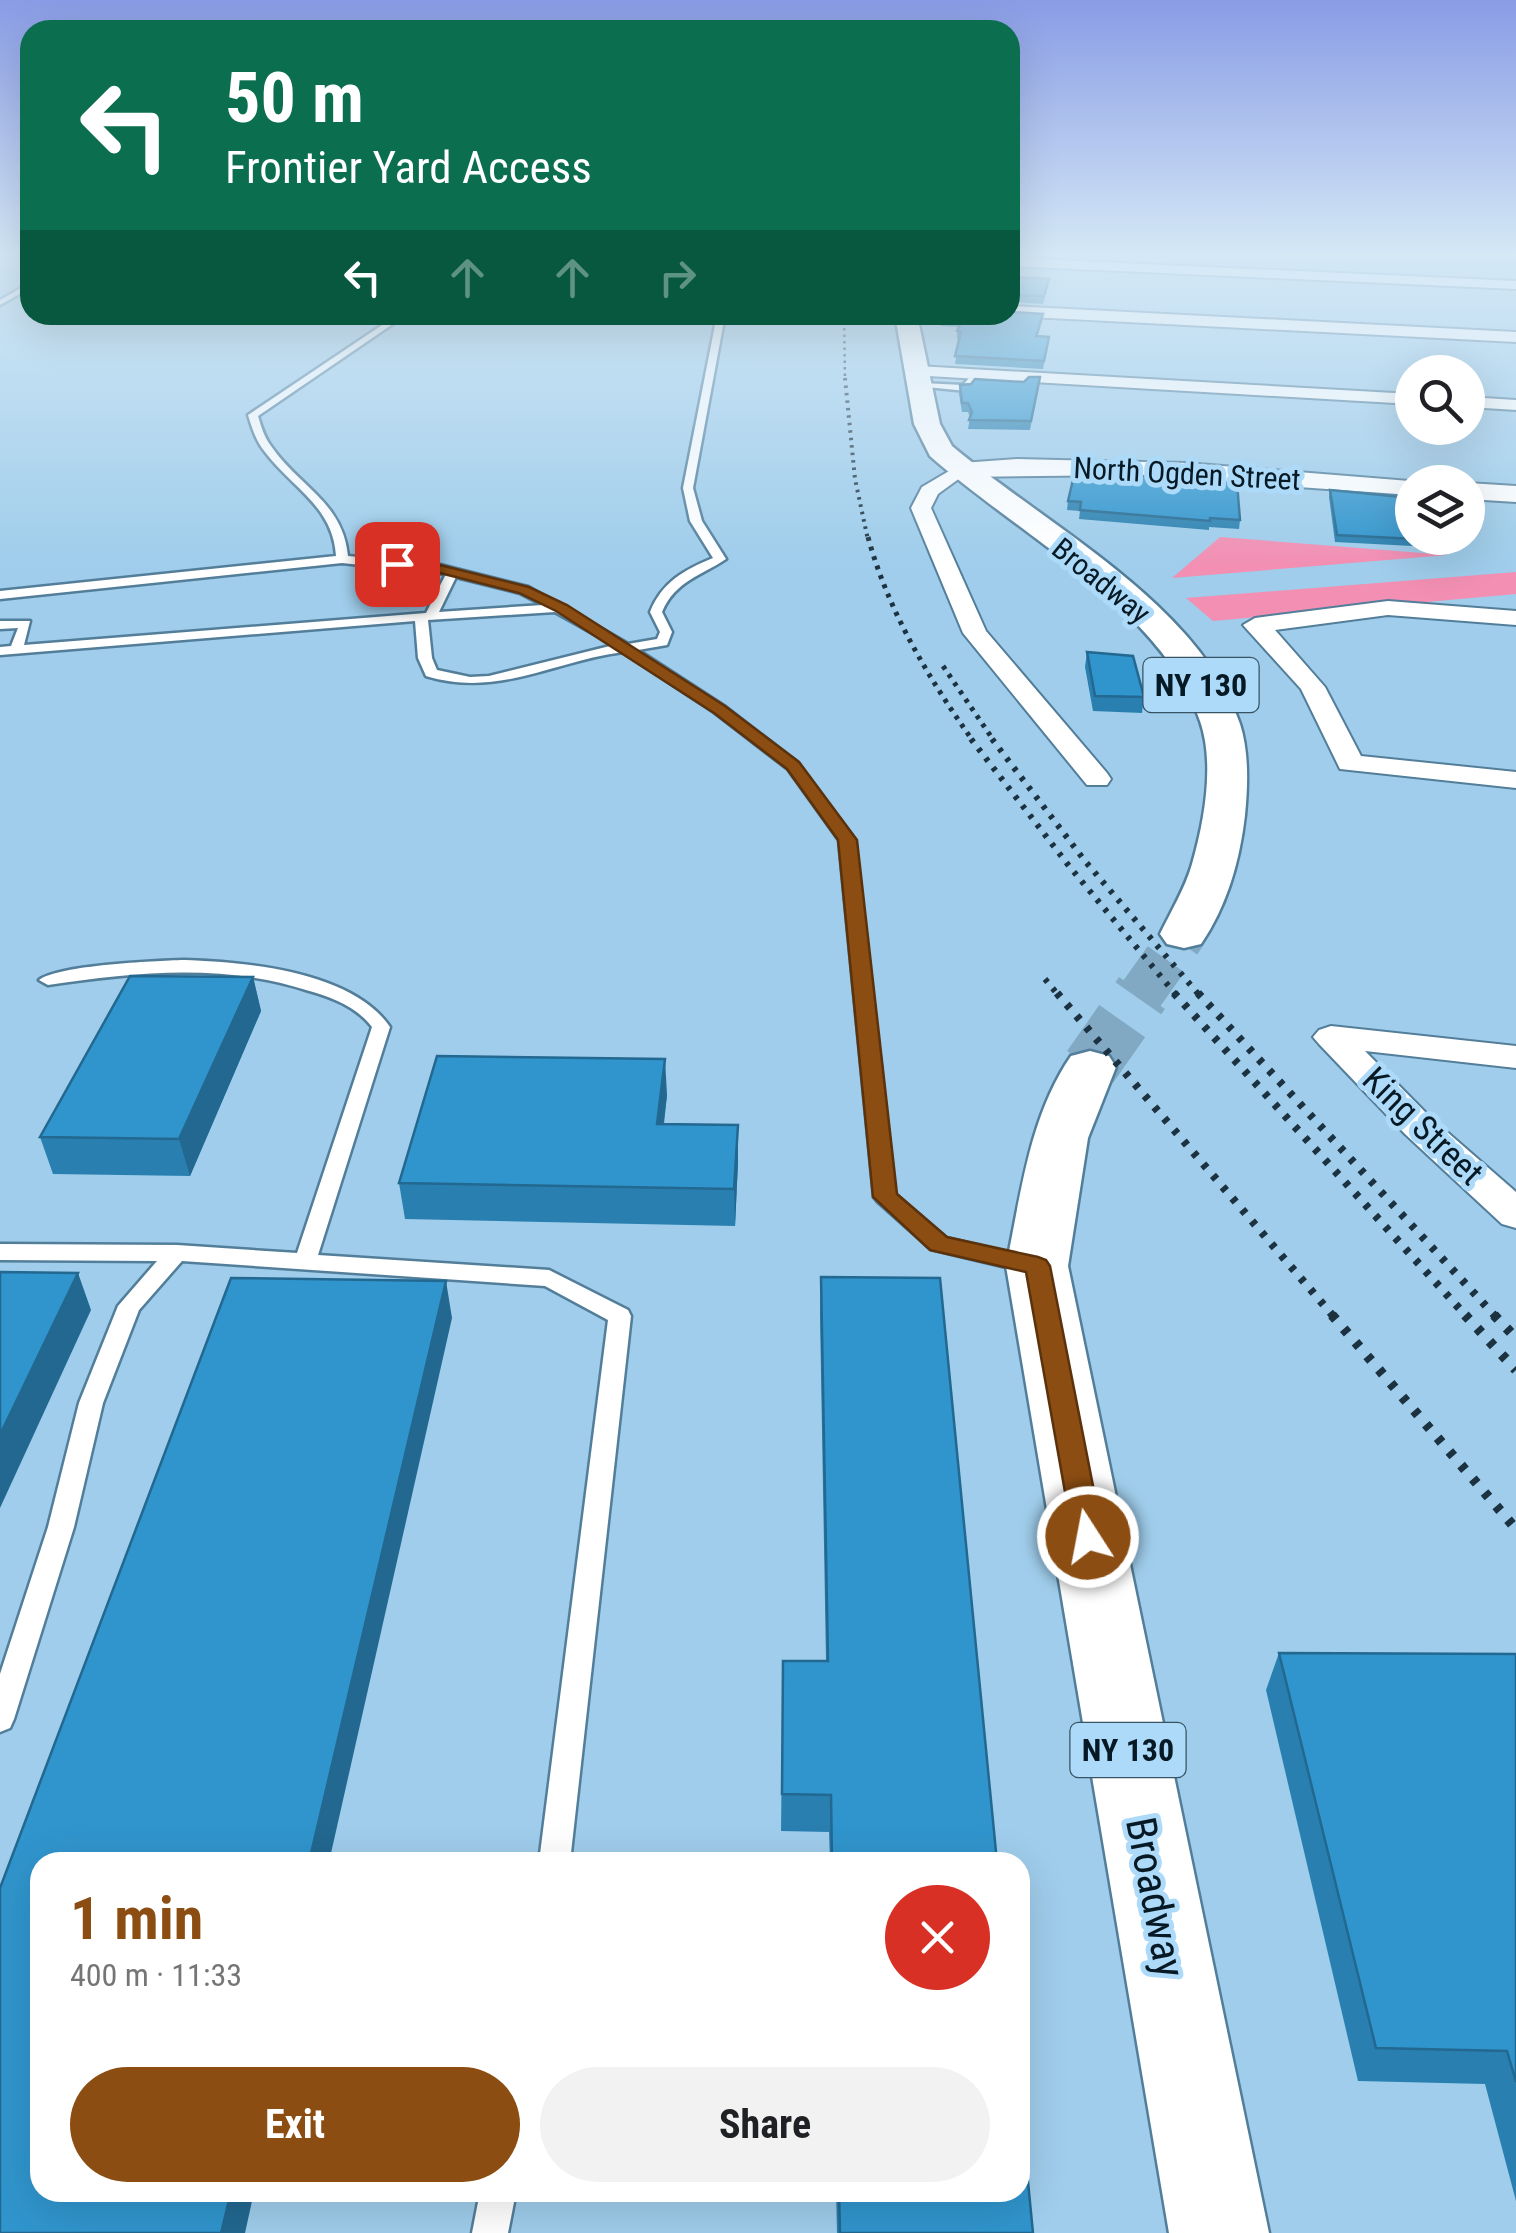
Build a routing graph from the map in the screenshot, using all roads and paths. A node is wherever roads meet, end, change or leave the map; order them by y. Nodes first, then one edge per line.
1 (341, 356) edge
2 (713, 356) edge
3 (915, 356) edge
4 (919, 378) junction
5 (1395, 398) edge
6 (1485, 403) edge
7 (1516, 405) edge
8 (961, 470) junction
9 (1395, 487) edge
10 (1485, 492) edge
11 (1516, 494) edge
12 (342, 559) junction
13 (452, 572) junction
14 (0, 594) edge
15 (562, 608) junction
16 (426, 616) junction
17 (1516, 618) edge
18 (0, 626) edge
19 (0, 650) edge
20 (16, 650) junction
21 (627, 650) junction
22 (1097, 780) dead end
23 (1516, 780) edge
24 (1184, 934) tunnel mouth
25 (48, 980) dead end
26 (1516, 1057) edge
27 (1090, 1067) tunnel mouth
28 (1516, 1214) edge
29 (0, 1252) edge
30 (177, 1253) junction
31 (305, 1262) junction
32 (1038, 1266) junction
33 (0, 1718) edge
34 (555, 1852) edge
35 (496, 2202) edge
36 (490, 2233) edge
37 (1219, 2233) edge

1 - 12 lane
2 - 21 lane
3 - 4 main road, Broadway / NY 130
4 - 5 street
4 - 8 main road, Broadway / NY 130
6 - 7 street
8 - 9 street, North Ogden Street
8 - 22 street
8 - 24 main road, Broadway / NY 130
10 - 11 street
12 - 13 lane
12 - 14 lane
13 - 15 lane
13 - 16 lane
15 - 16 lane
15 - 21 lane
16 - 20 lane
16 - 21 lane
17 - 23 street
18 - 20 lane
19 - 20 lane
21 - 32 lane
25 - 31 lane
26 - 28 street, King Street
27 - 32 main road, NY 130
29 - 30 lane
30 - 31 lane
30 - 33 lane
31 - 34 lane
32 - 37 main road, Broadway / NY 130
35 - 36 lane

